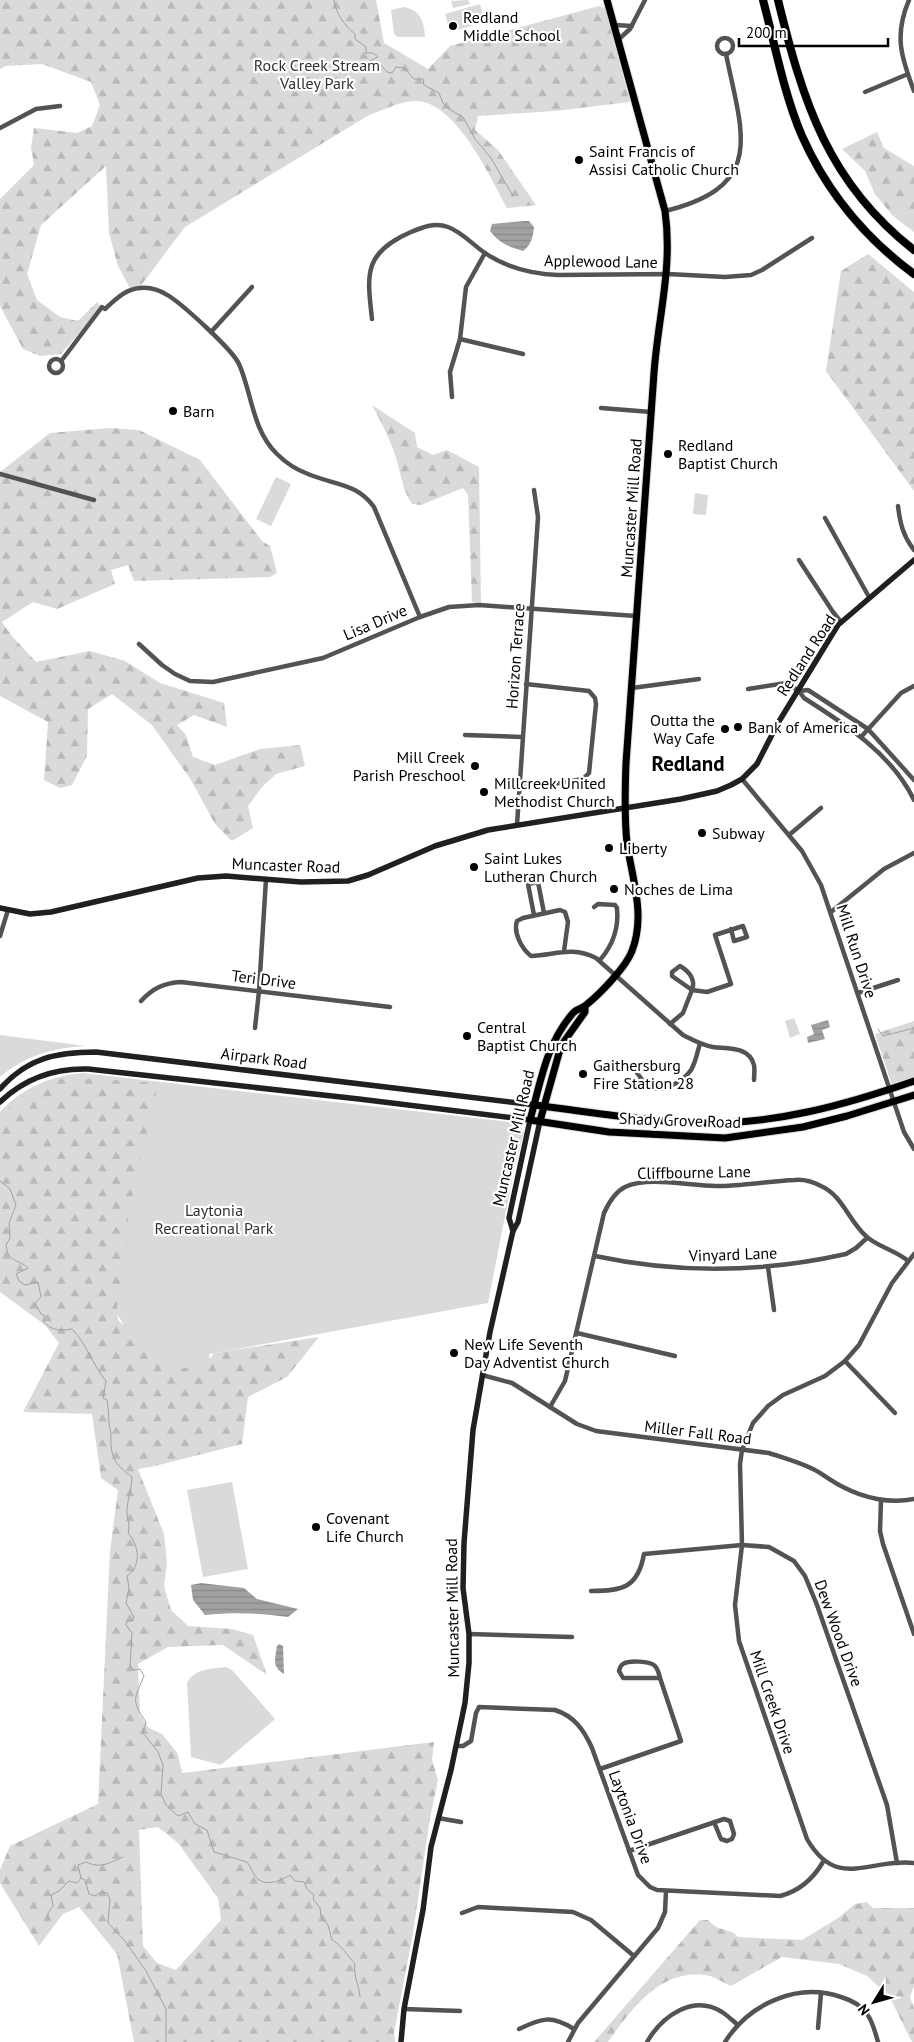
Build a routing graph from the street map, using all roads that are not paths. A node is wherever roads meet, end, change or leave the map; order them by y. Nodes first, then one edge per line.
1 (607, 0) edge
2 (645, 0) edge
3 (763, 0) edge
4 (778, 0) edge
5 (909, 0) edge
6 (615, 25) junction
7 (632, 26) junction
8 (619, 39) junction
9 (726, 54) dead end
10 (908, 74) junction
11 (914, 91) edge
12 (865, 92) dead end
13 (60, 106) dead end
14 (0, 128) edge
15 (665, 211) junction
16 (812, 238) dead end
17 (914, 250) edge
18 (485, 253) junction
19 (668, 274) junction
20 (914, 274) edge
21 (252, 287) dead end
22 (372, 319) dead end
23 (211, 332) junction
24 (460, 339) junction
25 (524, 354) dead end
26 (62, 360) dead end
27 (452, 397) dead end
28 (601, 408) dead end
29 (652, 412) junction
30 (0, 474) edge
31 (534, 490) dead end
32 (94, 500) dead end
33 (898, 506) dead end
34 (825, 518) dead end
35 (914, 550) edge
36 (800, 560) dead end
37 (914, 560) edge
38 (869, 597) junction
39 (532, 609) junction
40 (636, 616) junction
41 (420, 617) junction
42 (841, 622) junction
43 (139, 644) dead end
44 (698, 679) dead end
45 (526, 684) junction
46 (914, 686) edge
47 (632, 688) junction
48 (748, 689) dead end
49 (799, 691) junction
50 (868, 729) junction
51 (465, 735) dead end
52 (522, 737) junction
53 (861, 737) junction
54 (742, 779) junction
55 (914, 780) edge
56 (518, 786) junction
57 (914, 800) edge
58 (625, 808) junction
59 (821, 808) dead end
60 (517, 825) junction
61 (789, 835) junction
62 (914, 853) edge
63 (266, 879) junction
64 (594, 907) dead end
65 (0, 908) edge
66 (8, 910) junction
67 (831, 912) junction
68 (544, 913) junction
69 (534, 915) junction
70 (730, 929) dead end
71 (0, 936) edge
72 (564, 951) junction
73 (600, 960) junction
74 (617, 974) junction
75 (898, 980) dead end
76 (692, 990) junction
77 (259, 991) junction
78 (858, 993) junction
79 (141, 1001) dead end
80 (390, 1007) dead end
81 (585, 1007) junction
82 (670, 1024) junction
83 (255, 1028) dead end
84 (700, 1044) junction
85 (637, 1073) dead end
86 (754, 1080) dead end
87 (914, 1081) edge
88 (0, 1089) edge
89 (889, 1089) junction
90 (914, 1095) edge
91 (893, 1101) junction
92 (0, 1102) edge
93 (534, 1105) junction
94 (544, 1106) junction
95 (530, 1120) junction
96 (540, 1122) junction
97 (914, 1149) edge
98 (512, 1231) junction
99 (867, 1238) junction
100 (914, 1254) edge
101 (595, 1256) junction
102 (908, 1261) junction
103 (768, 1267) junction
104 (774, 1310) dead end
105 (577, 1333) junction
106 (675, 1356) dead end
107 (845, 1361) junction
108 (482, 1375) junction
109 (550, 1407) junction
110 (895, 1413) dead end
111 (742, 1450) junction
112 (914, 1498) edge
113 (882, 1500) junction
114 (742, 1545) junction
115 (590, 1591) dead end
116 (469, 1634) junction
117 (914, 1634) edge
118 (572, 1637) dead end
119 (660, 1678) junction
120 (456, 1746) junction
121 (600, 1769) junction
122 (438, 1818) junction
123 (461, 1822) dead end
124 (714, 1822) junction
125 (629, 1851) junction
126 (823, 1862) junction
127 (897, 1863) junction
128 (914, 1863) edge
129 (666, 1892) junction
130 (462, 1913) dead end
131 (634, 1956) junction
132 (821, 1993) junction
133 (404, 2009) junction
134 (460, 2011) dead end
135 (738, 2025) junction
136 (574, 2028) junction
137 (818, 2028) dead end
138 (519, 2029) dead end
139 (401, 2042) edge
140 (568, 2042) edge
141 (646, 2042) edge
142 (725, 2042) edge
143 (878, 2042) edge

1 - 6 main road, Muncaster Mill Road
2 - 7 street
3 - 20 highway
4 - 17 highway
5 - 10 street
6 - 7 street
6 - 8 main road, Muncaster Mill Road
7 - 8 street
8 - 15 main road, Muncaster Mill Road
9 - 15 street
10 - 11 street
10 - 12 street
13 - 14 street
15 - 19 main road, Muncaster Mill Road
16 - 19 street, Applewood Lane
18 - 19 street, Applewood Lane
18 - 22 street, Applewood Lane
18 - 24 street
19 - 29 main road, Muncaster Mill Road
21 - 23 street
23 - 26 street
23 - 41 street
24 - 25 street
24 - 27 street
28 - 29 street
29 - 40 main road, Muncaster Mill Road
30 - 32 street
31 - 39 street, Horizon Terrace
33 - 35 street
34 - 38 street
36 - 42 street
37 - 38 street, Redland Road
38 - 42 street, Redland Road
39 - 40 street, Lisa Drive
39 - 41 street, Lisa Drive
39 - 45 street, Horizon Terrace
40 - 47 main road, Muncaster Mill Road
41 - 43 street, Lisa Drive
42 - 49 street, Redland Road
44 - 47 street
45 - 52 street, Horizon Terrace
45 - 56 street
46 - 50 street
47 - 58 main road, Muncaster Mill Road
48 - 49 street
49 - 50 street
49 - 53 street
49 - 54 street, Redland Road
50 - 53 street
50 - 55 street
51 - 52 street
52 - 56 street, Horizon Terrace
53 - 57 street
54 - 58 street, Redland Road
54 - 61 street, Mill Run Drive
56 - 60 street, Horizon Terrace
58 - 60 street, Muncaster Road
58 - 74 main road, Muncaster Mill Road
59 - 61 street
60 - 63 street, Muncaster Road
61 - 67 street, Mill Run Drive
62 - 67 street
63 - 66 street, Muncaster Road
63 - 77 street
64 - 73 street
65 - 66 street, Muncaster Road
66 - 71 street
67 - 78 street, Mill Run Drive
68 - 69 street
68 - 69 street
68 - 72 street
69 - 72 street
70 - 76 street
72 - 73 street
73 - 74 street
74 - 81 main road, Muncaster Mill Road
74 - 82 street
75 - 78 street
76 - 76 street
76 - 82 street
77 - 79 street, Teri Drive
77 - 80 street, Teri Drive
77 - 83 street
78 - 89 street, Mill Run Drive
81 - 93 main road, Muncaster Mill Road
81 - 94 main road, Muncaster Mill Road
82 - 84 street
84 - 85 street
84 - 86 street
87 - 89 main road, Shady Grove Road
88 - 93 street, Airpark Road
89 - 91 street, Mill Run Drive
89 - 94 main road, Shady Grove Road
90 - 91 main road, Shady Grove Road
91 - 96 main road, Shady Grove Road
91 - 97 street, Mill Run Drive
92 - 95 street, Airpark Road
93 - 94 main road, Shady Grove Road
93 - 95 main road, Muncaster Mill Road
94 - 96 main road, Muncaster Mill Road
95 - 96 main road, Shady Grove Road
95 - 98 street, Muncaster Mill Road
96 - 98 street, Muncaster Mill Road
98 - 108 street, Muncaster Mill Road
99 - 101 street, Cliffbourne Lane
99 - 102 street, Cliffbourne Lane
99 - 103 street, Vinyard Lane
100 - 102 street, Mill Creek Drive
101 - 103 street, Vinyard Lane
101 - 105 street, Cliffbourne Lane
102 - 107 street, Mill Creek Drive
103 - 104 street
105 - 106 street
105 - 109 street, Cliffbourne Lane
107 - 110 street
107 - 111 street, Mill Creek Drive
108 - 109 street, Miller Fall Road
108 - 116 street, Muncaster Mill Road
109 - 111 street, Miller Fall Road
111 - 113 street, Miller Fall Road
111 - 114 street, Mill Creek Drive
112 - 113 street, Miller Fall Road
113 - 117 street
114 - 115 street, Dew Wood Drive
114 - 126 street, Mill Creek Drive
114 - 127 street, Dew Wood Drive
116 - 118 street
116 - 120 street, Muncaster Mill Road
119 - 119 street
119 - 121 street
120 - 121 street, Laytonia Drive
120 - 122 street, Muncaster Mill Road
121 - 125 street, Laytonia Drive
122 - 123 street
122 - 133 street, Muncaster Mill Road
124 - 124 street
124 - 125 street
125 - 129 street, Laytonia Drive
126 - 127 street
126 - 129 street, Laytonia Drive
127 - 128 street
129 - 131 street
130 - 131 street
131 - 136 street
132 - 135 street
132 - 137 street
132 - 143 street
133 - 134 street
133 - 139 street, Muncaster Mill Road
135 - 141 street
135 - 142 street
136 - 138 street
136 - 140 street

